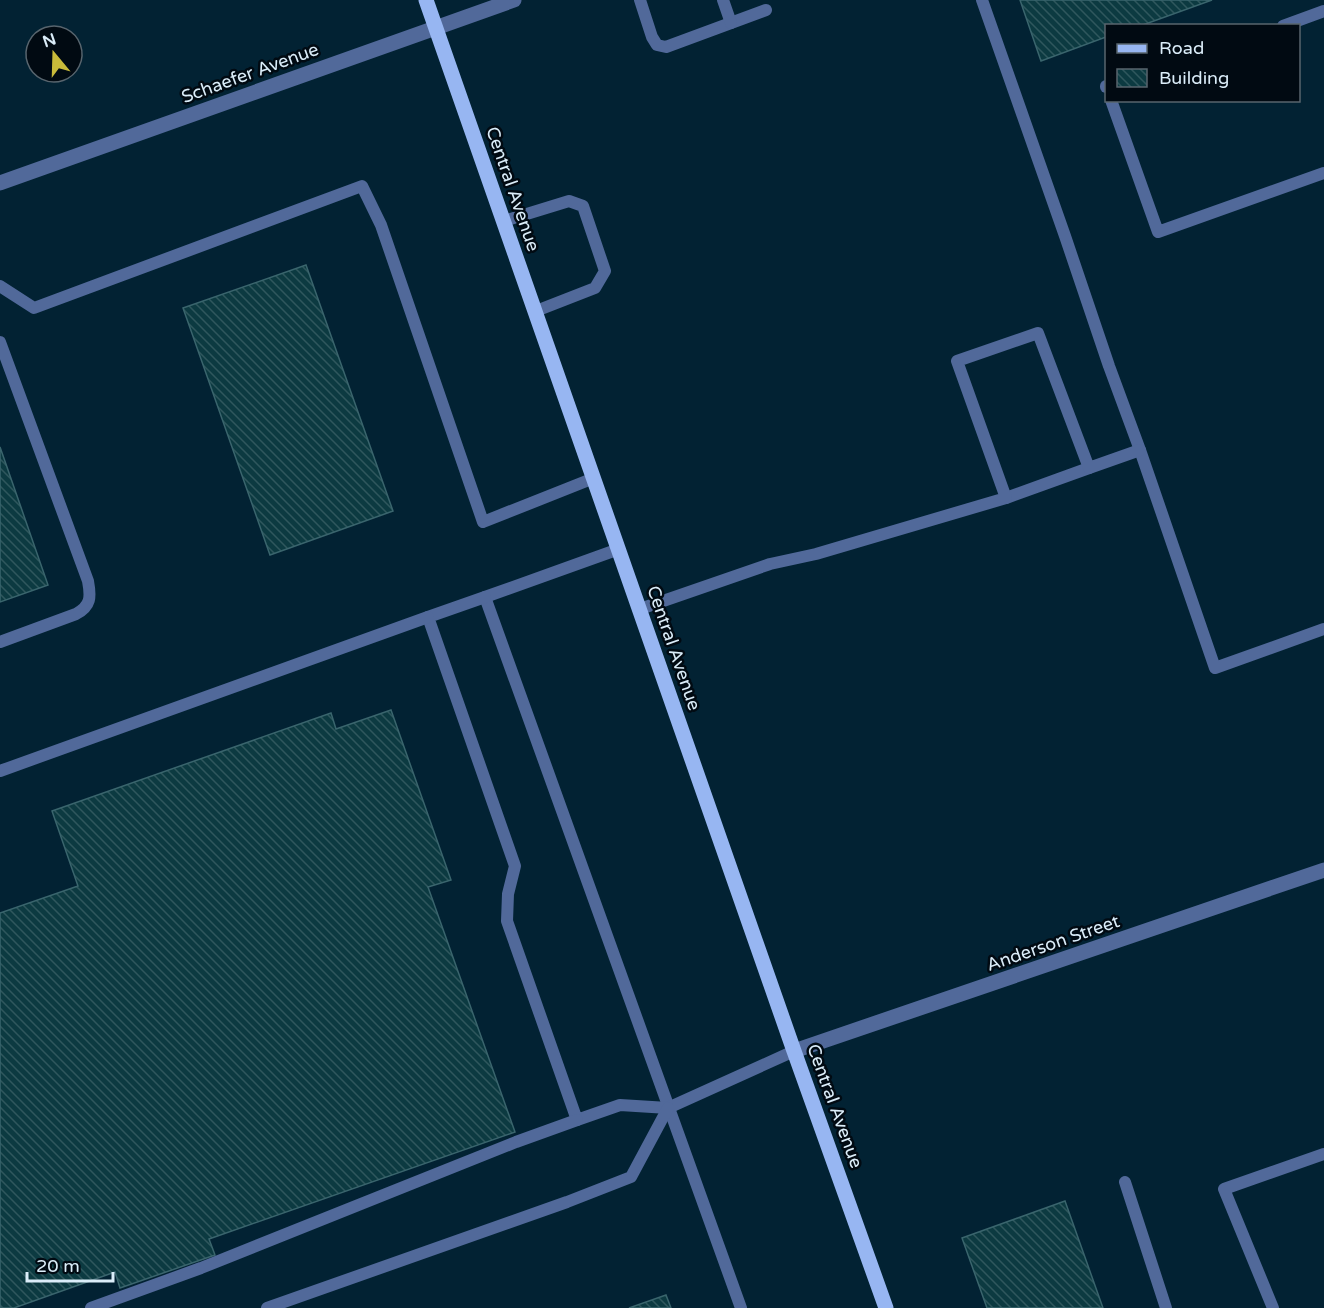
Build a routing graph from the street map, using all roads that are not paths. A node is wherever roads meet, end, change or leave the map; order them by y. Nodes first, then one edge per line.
1 (426, 0) edge
2 (514, 0) edge
3 (640, 0) edge
4 (723, 0) edge
5 (982, 0) edge
6 (766, 10) dead end
7 (1324, 11) edge
8 (731, 23) junction
9 (1288, 24) edge
10 (436, 27) junction
11 (1112, 102) edge
12 (1324, 172) edge
13 (0, 183) edge
14 (504, 221) junction
15 (0, 286) edge
16 (536, 311) junction
17 (0, 342) edge
18 (1140, 450) junction
19 (1089, 468) junction
20 (594, 478) junction
21 (1006, 498) junction
22 (619, 549) junction
23 (485, 597) junction
24 (640, 609) junction
25 (428, 617) junction
26 (1324, 628) edge
27 (0, 642) edge
28 (0, 771) edge
29 (1324, 870) edge
30 (794, 1051) junction
31 (668, 1108) junction
32 (577, 1120) junction
33 (1324, 1154) edge
34 (1125, 1182) dead end
35 (91, 1308) edge
36 (267, 1308) edge
37 (741, 1308) edge
38 (886, 1308) edge
39 (1166, 1308) edge
40 (1273, 1308) edge

1 - 10 main road, Central Avenue
2 - 10 street, Schaefer Avenue
3 - 8 lane
4 - 8 lane
5 - 18 lane
6 - 8 lane
7 - 9 lane
10 - 13 street, Schaefer Avenue
10 - 14 main road, Central Avenue
11 - 12 lane
14 - 16 main road, Central Avenue
14 - 16 lane
15 - 20 lane
16 - 20 main road, Central Avenue
17 - 27 lane
18 - 19 lane
18 - 26 lane
19 - 21 lane
19 - 21 lane
20 - 22 main road, Central Avenue
21 - 24 lane
22 - 23 lane
22 - 24 main road, Central Avenue
23 - 25 lane
23 - 31 lane
24 - 30 main road, Central Avenue
25 - 28 lane
25 - 32 lane
29 - 30 street, Anderson Street
30 - 31 lane
30 - 38 main road, Central Avenue
31 - 32 lane
31 - 36 lane
31 - 37 lane
32 - 35 lane
33 - 40 lane
34 - 39 lane

